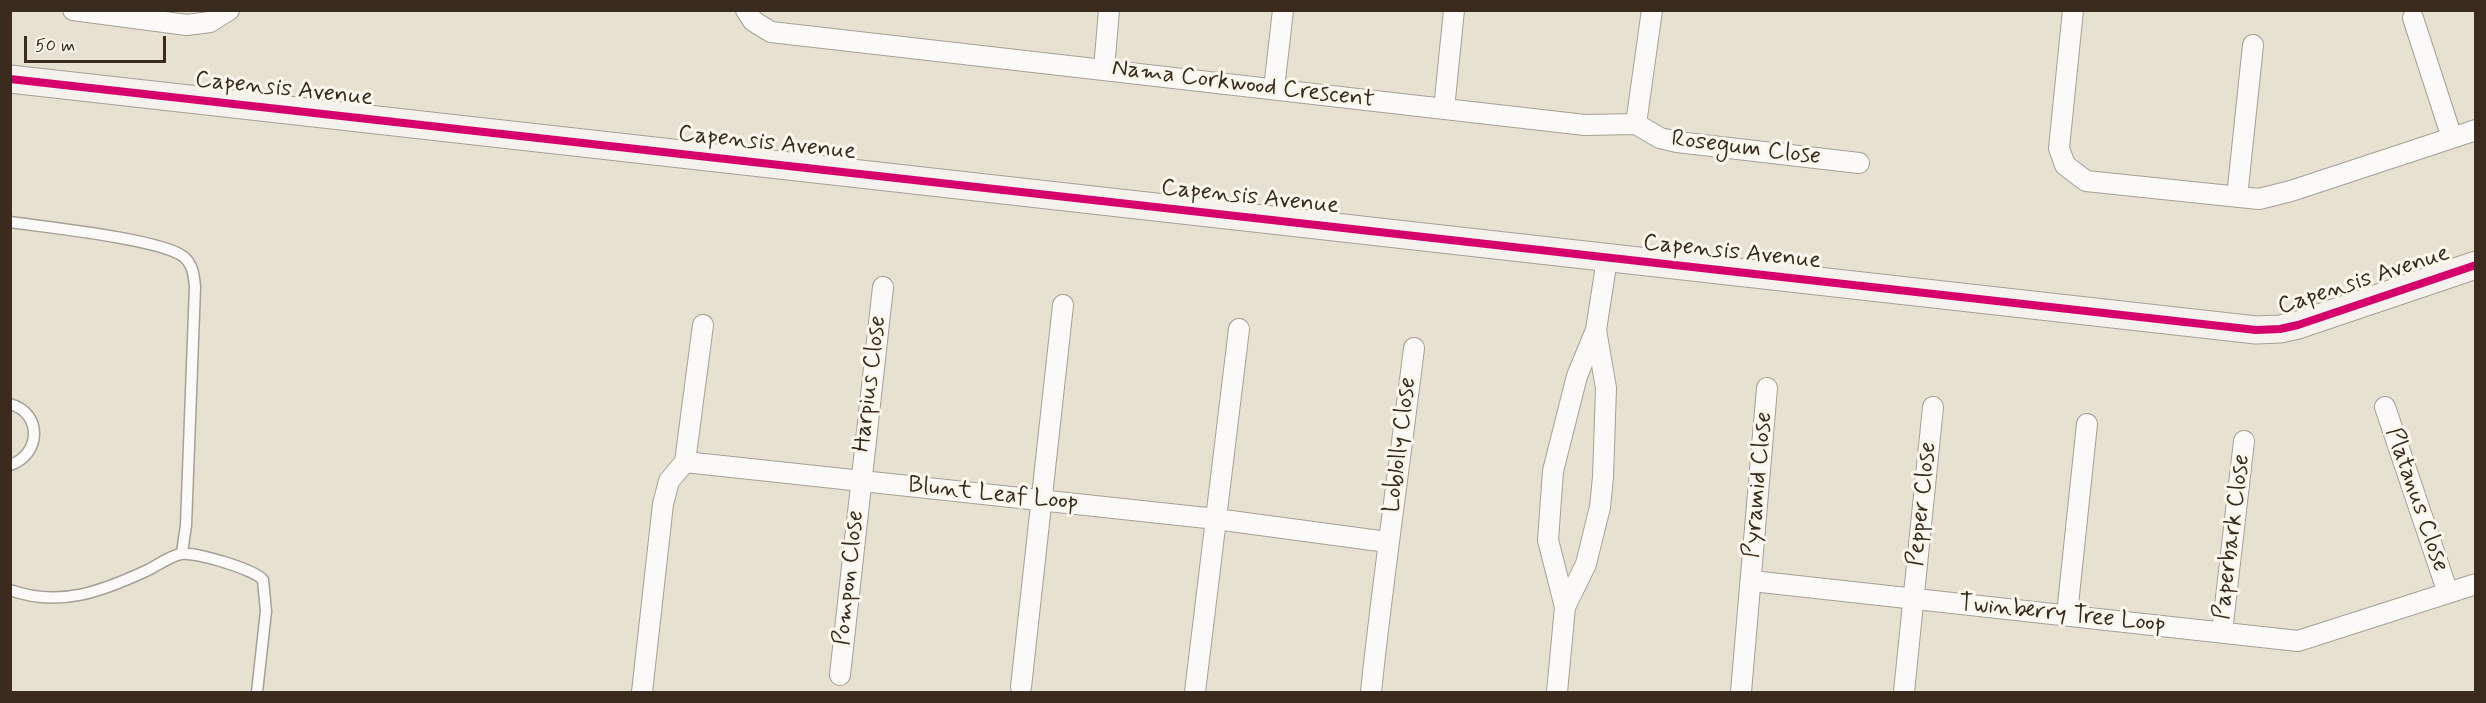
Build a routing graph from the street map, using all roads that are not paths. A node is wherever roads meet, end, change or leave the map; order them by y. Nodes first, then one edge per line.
1 (73, 10) edge
2 (229, 10) edge
3 (746, 10) edge
4 (1109, 10) edge
5 (1283, 10) edge
6 (1454, 10) edge
7 (1652, 10) edge
8 (2073, 10) edge
9 (2413, 18) dead end
10 (2253, 45) dead end
11 (1104, 69) junction
12 (10, 79) edge
13 (1274, 89) junction
14 (1444, 109) junction
15 (1636, 124) junction
16 (2475, 130) edge
17 (2452, 138) junction
18 (1859, 163) dead end
19 (2237, 197) junction
20 (10, 222) edge
21 (1607, 259) junction
22 (2475, 265) edge
23 (883, 287) dead end
24 (1063, 305) dead end
25 (703, 325) dead end
26 (1239, 330) dead end
27 (1596, 330) junction
28 (1414, 348) dead end
29 (1767, 388) dead end
30 (10, 404) edge
31 (1933, 407) dead end
32 (2385, 407) dead end
33 (2087, 424) dead end
34 (2244, 441) dead end
35 (685, 462) junction
36 (10, 465) edge
37 (860, 481) junction
38 (1040, 500) junction
39 (1216, 519) junction
40 (1387, 542) junction
41 (182, 553) junction
42 (1752, 581) junction
43 (2475, 584) edge
44 (10, 590) edge
45 (2448, 593) junction
46 (1913, 600) junction
47 (1565, 607) junction
48 (2067, 614) junction
49 (2222, 632) junction
50 (840, 675) dead end
51 (1021, 687) dead end
52 (256, 693) edge
53 (642, 693) edge
54 (1195, 693) edge
55 (1371, 693) edge
56 (1557, 693) edge
57 (1741, 693) edge
58 (1904, 693) edge

1 - 2 street
3 - 11 street, Nama Corkwood Crescent
4 - 11 street
5 - 13 street
6 - 14 street
7 - 15 street
8 - 19 street
9 - 17 street
10 - 19 street
11 - 13 street, Nama Corkwood Crescent
12 - 21 street, Capensis Avenue
13 - 14 street, Nama Corkwood Crescent
14 - 15 street, Nama Corkwood Crescent
15 - 18 street, Rosegum Close
16 - 17 street
17 - 19 street
20 - 41 lane
21 - 22 street, Capensis Avenue
21 - 27 street
23 - 37 street, Harpius Close
24 - 38 street
25 - 35 street
26 - 39 street
27 - 47 street
27 - 47 street
28 - 40 street, Loblolly Close
29 - 42 street, Pyramid Close
30 - 36 lane
31 - 46 street, Pepper Close
32 - 45 street, Platanus Close
33 - 48 street
34 - 49 street, Paperbark Close
35 - 37 street, Blunt Leaf Loop
35 - 53 street
37 - 38 street, Blunt Leaf Loop
37 - 50 street, Pompon Close
38 - 39 street, Blunt Leaf Loop
38 - 51 street
39 - 40 street, Blunt Leaf Loop
39 - 54 street
40 - 55 street
41 - 44 lane
41 - 52 lane
42 - 46 street, Twinberry Tree Loop
42 - 57 street
43 - 45 street, Twinberry Tree Loop
45 - 49 street, Twinberry Tree Loop
46 - 48 street, Twinberry Tree Loop
46 - 58 street, Pepper Close
47 - 56 street
48 - 49 street, Twinberry Tree Loop

